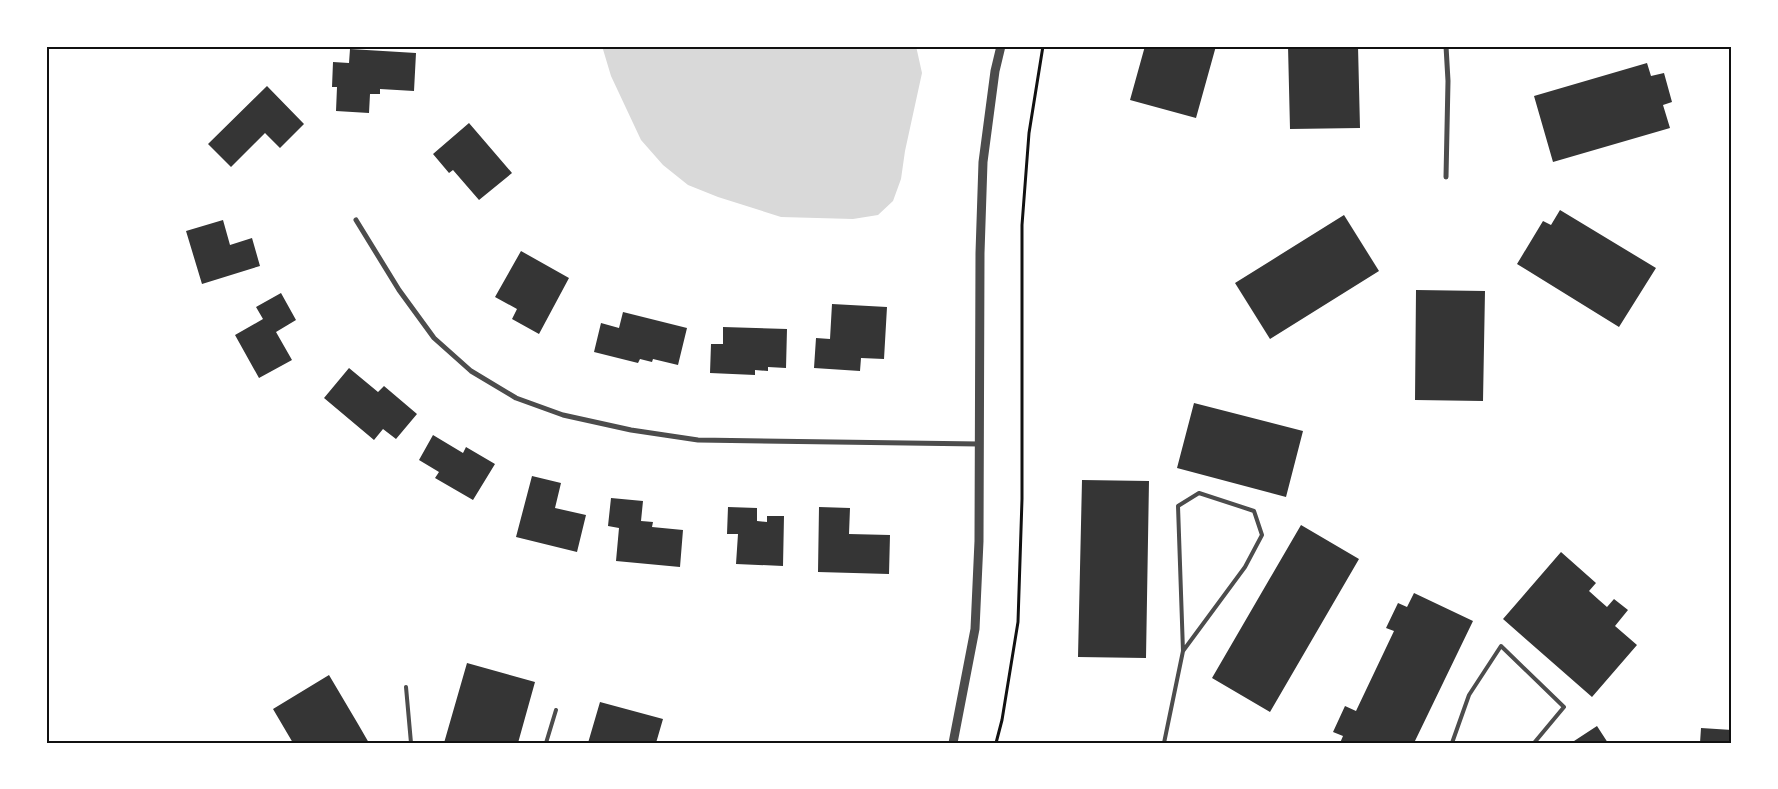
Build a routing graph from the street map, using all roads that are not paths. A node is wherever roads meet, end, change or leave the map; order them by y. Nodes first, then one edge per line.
1 (1001, 46) edge
2 (1446, 46) edge
3 (1446, 177) dead end
4 (356, 220) dead end
5 (979, 444) junction
6 (1182, 651) junction
7 (406, 687) dead end
8 (556, 710) dead end
9 (411, 743) edge
10 (546, 743) edge
11 (953, 743) edge
12 (1164, 743) edge
13 (1452, 743) edge
14 (1534, 743) edge

1 - 5 street
2 - 3 street
4 - 5 street
5 - 11 street
6 - 6 lane
6 - 12 lane
7 - 9 lane
8 - 10 lane
13 - 14 lane

